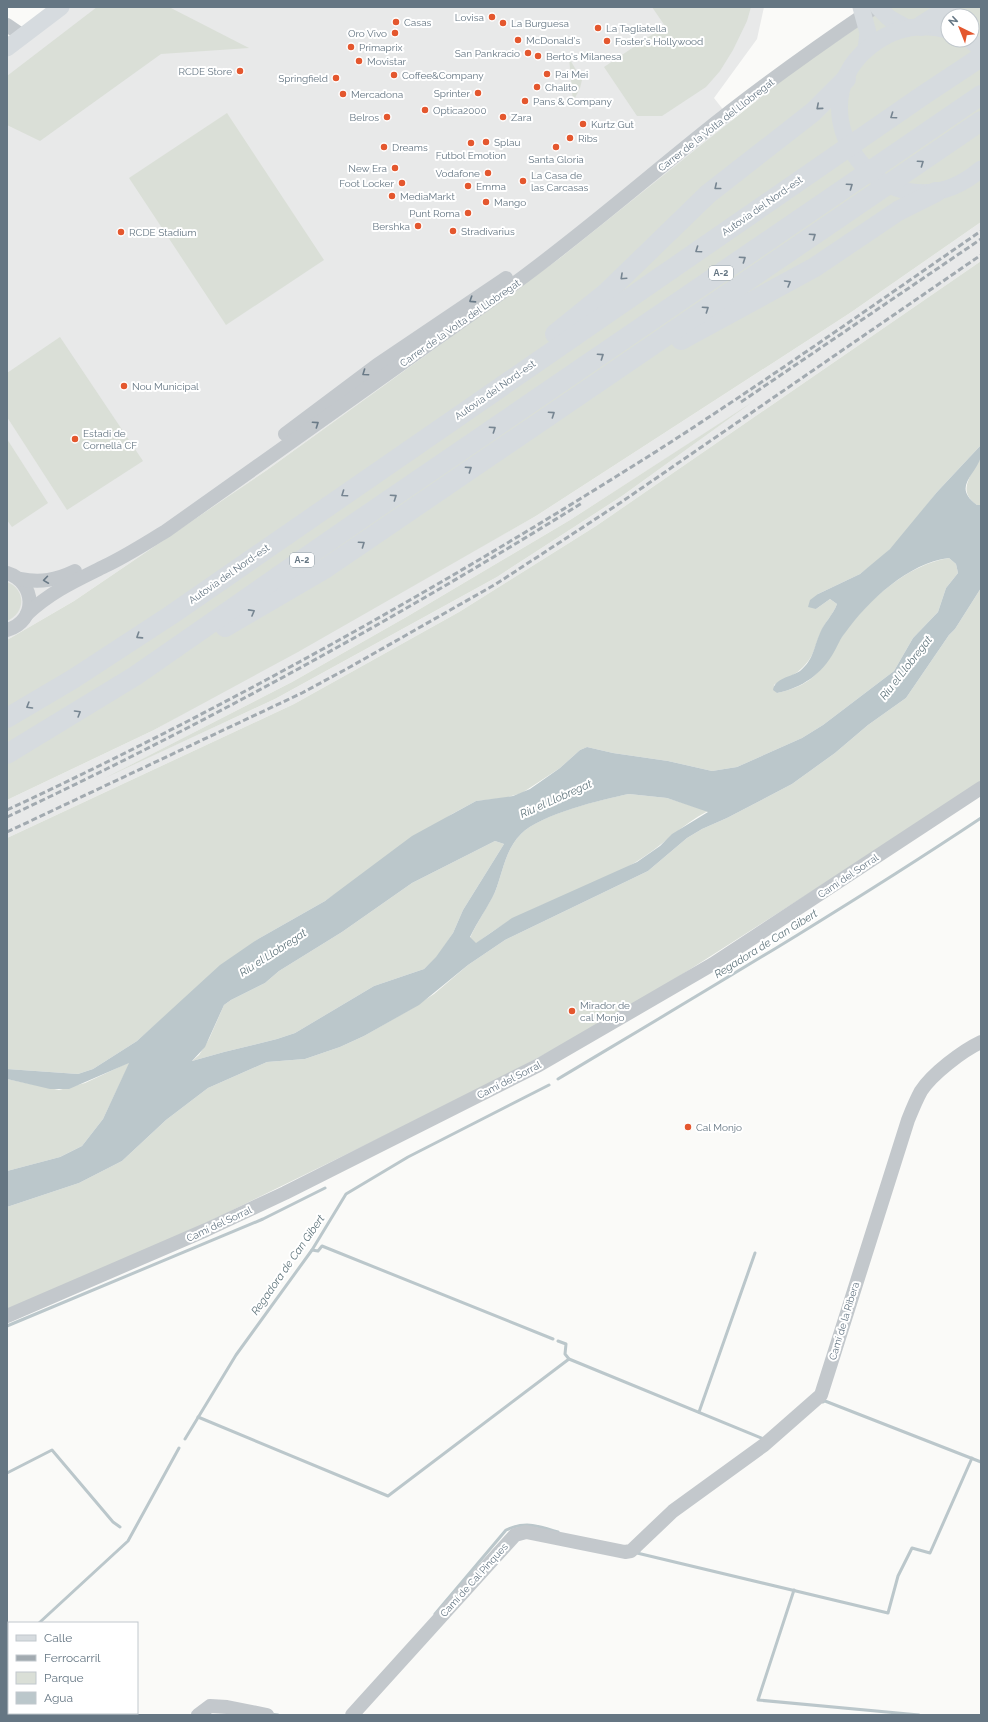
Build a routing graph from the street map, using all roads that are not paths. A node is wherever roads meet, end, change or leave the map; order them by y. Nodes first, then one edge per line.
1 (61, 7) edge
2 (861, 7) edge
3 (951, 7) edge
4 (880, 9) edge
5 (7, 25) edge
6 (914, 27) junction
7 (940, 29) edge
8 (23, 36) junction
9 (7, 48) edge
10 (866, 49) junction
11 (981, 49) edge
12 (981, 57) edge
13 (846, 79) junction
14 (925, 94) junction
15 (981, 95) edge
16 (981, 121) edge
17 (981, 169) edge
18 (936, 192) junction
19 (592, 386) junction
20 (376, 472) junction
21 (7, 573) edge
22 (20, 579) junction
23 (27, 614) junction
24 (7, 630) edge
25 (143, 670) junction
26 (7, 718) edge
27 (7, 754) edge
28 (981, 788) edge
29 (981, 1042) edge
30 (7, 1316) edge
31 (633, 1549) joint
32 (198, 1715) edge
33 (267, 1715) edge
34 (352, 1715) edge

1 - 8 main road
2 - 10 main road
2 -> 22 street, Carrer de la Volta del Llobregat
3 - 6 highway
4 - 6 main road
23 -> 4 street, Carrer de la Volta del Llobregat
5 - 8 street
6 - 7 main road
6 - 10 main road
8 - 9 main road
10 - 13 main road
11 - 14 highway
12 - 14 highway, Autovia del Nord-est
13 - 18 main road
13 -> 20 highway
14 -> 20 highway, Autovia del Nord-est
25 -> 15 highway, A-2
19 -> 16 highway
17 - 18 main road
19 -> 18 highway
25 -> 19 highway
20 -> 26 highway, Autovia del Nord-est
21 - 22 street, Carrer de la Volta del Llobregat
22 - 23 street
23 - 24 street, Carrer de la Volta del Llobregat
27 -> 25 highway, A-2
28 - 30 street, Camí del Sorral
29 - 31 street, Camí de la Ribera
31 - 34 street, Camí de Cal Pinques
32 - 33 street

